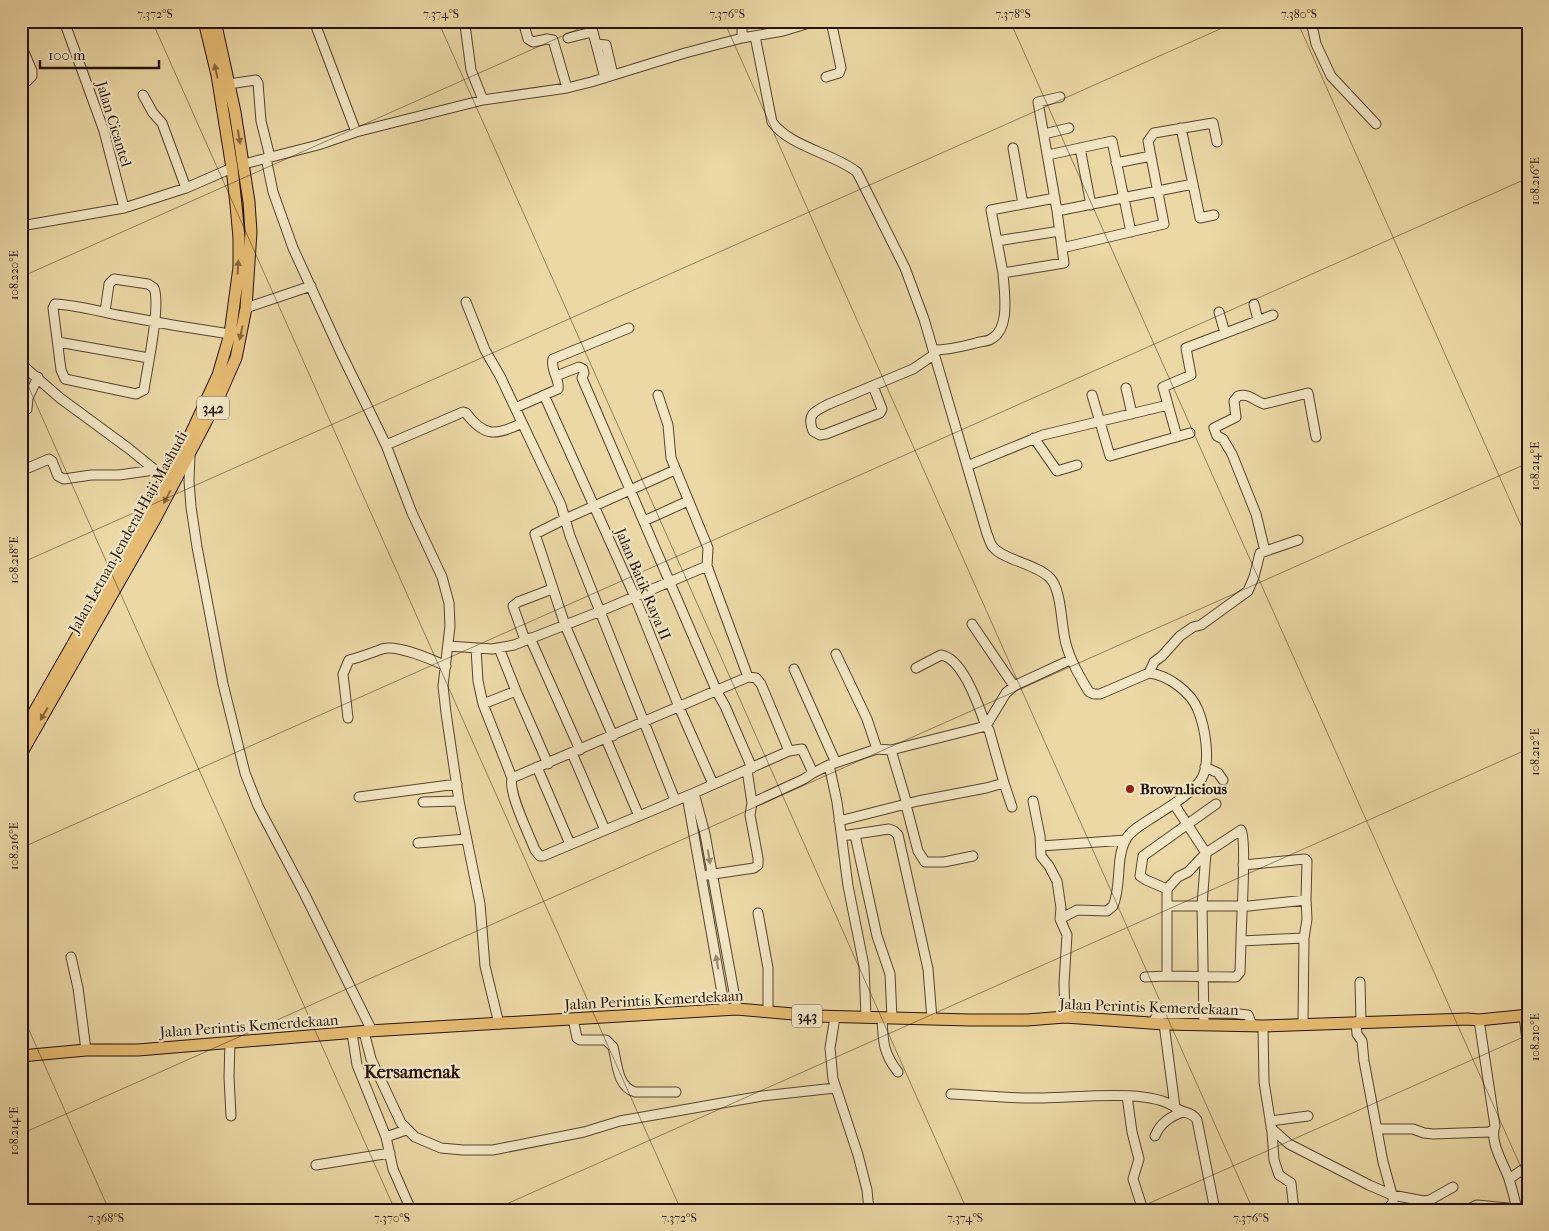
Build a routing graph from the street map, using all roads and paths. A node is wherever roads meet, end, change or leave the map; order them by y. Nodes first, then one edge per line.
1 (64, 21) edge
2 (204, 21) edge
3 (215, 21) edge
4 (314, 21) edge
5 (454, 21) edge
6 (460, 21) edge
7 (523, 21) edge
8 (590, 21) edge
9 (742, 21) edge
10 (816, 21) edge
11 (831, 21) edge
12 (1311, 21) edge
13 (425, 23) dead end
14 (592, 32) junction
15 (755, 36) junction
16 (568, 38) dead end
17 (742, 38) junction
18 (21, 45) edge
19 (609, 76) junction
20 (826, 77) dead end
21 (21, 83) edge
22 (229, 84) junction
23 (567, 88) junction
24 (143, 95) dead end
25 (1060, 97) dead end
26 (483, 100) junction
27 (235, 112) junction
28 (223, 116) junction
29 (1376, 124) dead end
30 (1069, 128) dead end
31 (1181, 128) junction
32 (356, 132) junction
33 (1044, 134) junction
34 (1217, 142) dead end
35 (1013, 148) dead end
36 (1080, 148) junction
37 (1048, 154) junction
38 (1151, 156) junction
39 (268, 157) junction
40 (1116, 163) junction
41 (244, 164) junction
42 (232, 168) junction
43 (1193, 184) junction
44 (186, 188) junction
45 (1158, 191) junction
46 (1055, 198) junction
47 (1123, 198) junction
48 (249, 202) junction
49 (1023, 204) junction
50 (1091, 204) junction
51 (236, 205) junction
52 (124, 208) junction
53 (1058, 212) junction
54 (1214, 215) dead end
55 (21, 226) edge
56 (1060, 230) junction
57 (1131, 232) junction
58 (997, 241) junction
59 (1062, 248) junction
60 (1003, 273) junction
61 (311, 286) junction
62 (466, 302) dead end
63 (1254, 304) dead end
64 (246, 308) junction
65 (105, 312) junction
66 (1219, 312) dead end
67 (1273, 315) dead end
68 (1258, 320) junction
69 (154, 322) junction
70 (629, 328) dead end
71 (1225, 333) junction
72 (230, 334) junction
73 (58, 342) junction
74 (934, 352) junction
75 (149, 358) junction
76 (21, 364) edge
77 (556, 376) junction
78 (38, 377) junction
79 (873, 386) junction
80 (1126, 388) dead end
81 (544, 395) junction
82 (658, 395) dead end
83 (1092, 395) dead end
84 (1168, 405) junction
85 (515, 408) junction
86 (21, 410) edge
87 (1132, 414) junction
88 (1100, 421) junction
89 (522, 423) junction
90 (1190, 433) dead end
91 (1177, 437) junction
92 (1316, 437) dead end
93 (1034, 438) junction
94 (21, 445) edge
95 (386, 445) junction
96 (21, 451) edge
97 (190, 453) junction
98 (1077, 465) dead end
99 (967, 466) junction
100 (154, 470) junction
101 (675, 470) junction
102 (21, 471) edge
103 (165, 478) junction
104 (630, 490) junction
105 (688, 501) junction
106 (594, 507) junction
107 (565, 519) junction
108 (644, 521) junction
109 (1298, 540) dead end
110 (1265, 551) junction
111 (707, 566) junction
112 (670, 582) junction
113 (552, 589) junction
114 (635, 597) junction
115 (601, 611) junction
116 (972, 624) dead end
117 (565, 625) junction
118 (527, 639) junction
119 (448, 646) junction
120 (499, 648) junction
121 (476, 649) junction
122 (836, 654) dead end
123 (1070, 660) junction
124 (446, 666) junction
125 (916, 668) dead end
126 (794, 669) dead end
127 (1149, 672) junction
128 (748, 677) junction
129 (55, 684) junction
130 (1014, 686) junction
131 (516, 691) junction
132 (717, 692) junction
133 (483, 704) junction
134 (680, 707) junction
135 (348, 718) dead end
136 (645, 721) junction
137 (986, 726) junction
138 (21, 735) edge
139 (609, 738) junction
140 (877, 748) junction
141 (891, 750) junction
142 (576, 751) junction
143 (789, 751) junction
144 (21, 754) edge
145 (548, 764) junction
146 (833, 764) junction
147 (537, 767) junction
148 (1205, 767) junction
149 (749, 769) junction
150 (813, 773) junction
151 (512, 778) junction
152 (1223, 780) dead end
153 (1004, 783) junction
154 (456, 784) junction
155 (714, 784) junction
156 (691, 794) junction
157 (359, 797) dead end
158 (675, 800) junction
159 (459, 801) junction
160 (1033, 801) dead end
161 (423, 802) dead end
162 (752, 803) junction
163 (1174, 804) junction
164 (1216, 804) dead end
165 (907, 805) junction
166 (1012, 807) dead end
167 (639, 816) junction
168 (839, 821) junction
169 (1186, 824) junction
170 (605, 830) junction
171 (705, 834) junction
172 (855, 835) junction
173 (694, 836) junction
174 (842, 836) junction
175 (466, 839) junction
176 (1126, 840) junction
177 (418, 843) dead end
178 (570, 844) junction
179 (1041, 846) junction
180 (1206, 853) junction
181 (973, 856) dead end
182 (1243, 865) junction
183 (1188, 872) junction
184 (1204, 873) junction
185 (713, 874) junction
186 (702, 875) junction
187 (1167, 888) junction
188 (1306, 900) junction
189 (1167, 906) junction
190 (1202, 906) junction
191 (1241, 906) junction
192 (758, 914) dead end
193 (1060, 919) junction
194 (711, 926) junction
195 (722, 926) junction
196 (1304, 938) junction
197 (1241, 941) junction
198 (71, 957) dead end
199 (1167, 976) junction
200 (1203, 976) junction
201 (1145, 977) dead end
202 (1360, 982) dead end
203 (737, 1009) junction
204 (725, 1010) junction
205 (768, 1012) junction
206 (1526, 1015) edge
207 (835, 1017) junction
208 (866, 1017) junction
209 (1065, 1017) junction
210 (573, 1018) junction
211 (887, 1018) junction
212 (1204, 1019) junction
213 (932, 1020) junction
214 (1479, 1020) junction
215 (1358, 1022) junction
216 (1152, 1023) junction
217 (499, 1024) junction
218 (1164, 1024) junction
219 (1303, 1024) junction
220 (1257, 1026) junction
221 (368, 1031) junction
222 (352, 1033) junction
223 (230, 1042) junction
224 (86, 1050) junction
225 (1528, 1050) edge
226 (21, 1056) edge
227 (898, 1072) dead end
228 (835, 1088) junction
229 (676, 1092) dead end
230 (951, 1094) dead end
231 (389, 1096) junction
232 (1127, 1096) junction
233 (374, 1105) junction
234 (1175, 1107) junction
235 (1184, 1112) junction
236 (231, 1116) dead end
237 (1308, 1116) dead end
238 (1271, 1129) junction
239 (1377, 1129) junction
240 (406, 1130) junction
241 (1493, 1130) junction
242 (1155, 1136) dead end
243 (386, 1137) junction
244 (390, 1153) junction
245 (316, 1165) dead end
246 (1528, 1166) edge
247 (1509, 1179) junction
248 (1453, 1187) dead end
249 (1392, 1202) edge
250 (1429, 1205) edge
251 (1517, 1209) edge
252 (411, 1210) edge
253 (869, 1210) edge
254 (1143, 1210) edge
255 (1215, 1210) edge
256 (1294, 1210) edge
257 (1416, 1210) edge
258 (1467, 1210) edge
259 (1528, 1210) edge

1 - 52 street, Jalan Cicantel
28 -> 2 main road, Jalan Letnan Jenderal Haji Mashudi / 342
3 - 22 main road, Jalan Letnan Jenderal Haji Mashudi / 342
4 - 32 street
5 - 13 street
6 - 26 street
7 - 23 street
8 - 14 street
9 - 17 street
10 - 15 street
11 - 20 street
12 - 29 street
14 - 16 street
14 - 19 street
15 - 17 street
15 - 74 street
17 - 19 street
18 - 21 street
19 - 23 street
22 - 27 main road, Jalan Letnan Jenderal Haji Mashudi / 342
22 - 39 street
23 - 26 street
24 - 44 street
25 - 33 street
26 - 32 street
27 - 28 main road
27 -> 41 main road, Jalan Letnan Jenderal Haji Mashudi / 342
28 - 42 main road, Jalan Letnan Jenderal Haji Mashudi / 342
30 - 33 street
31 - 34 street
31 - 38 street
31 - 43 street
32 - 39 street
33 - 37 street
35 - 49 street
36 - 37 street
36 - 40 street
36 - 50 street
37 - 46 street
38 - 40 street
38 - 45 street
39 - 41 street
39 - 61 street
40 - 47 street
41 - 48 main road, Jalan Letnan Jenderal Haji Mashudi / 342
42 - 44 street
42 - 51 main road, Jalan Letnan Jenderal Haji Mashudi / 342
43 - 45 street
43 - 54 street
44 - 52 street
45 - 47 street
45 - 57 street
46 - 49 street
46 - 53 street
47 - 50 street
47 - 57 street
48 - 51 main road
48 - 64 main road, Jalan Letnan Jenderal Haji Mashudi / 342
49 - 58 street
50 - 53 street
72 -> 51 main road, Jalan Letnan Jenderal Haji Mashudi / 342
52 - 55 street
53 - 56 street
56 - 58 street
56 - 59 street
57 - 59 street
58 - 60 street
59 - 60 street
60 - 74 street
61 - 64 street
61 - 95 street
62 - 85 street
63 - 68 street
64 -> 97 main road, Jalan Letnan Jenderal Haji Mashudi / 342
65 - 69 street
65 - 69 street
65 - 73 street
66 - 71 street
67 - 68 street
68 - 71 street
69 - 72 street
69 - 75 street
70 - 77 street
71 - 84 street
72 - 103 main road, Jalan Letnan Jenderal Haji Mashudi / 342
73 - 75 street
73 - 75 street
74 - 79 street
74 - 99 street
76 - 78 street
77 - 81 street
77 - 104 street
78 - 86 street
78 - 100 street
79 - 79 street
80 - 87 street
81 - 85 street
81 - 106 street, Jalan Batik Raya II
82 - 101 street
83 - 88 street
84 - 87 street
84 - 91 street
85 - 89 street
87 - 88 street
88 - 91 street
88 - 93 street
89 - 95 street
89 - 107 street
90 - 91 street
92 - 110 street
93 - 98 street
93 - 99 street
94 - 96 street
95 - 119 street
97 -> 129 main road, Jalan Letnan Jenderal Haji Mashudi / 342
97 - 221 street
99 - 123 street
100 - 102 street
100 - 103 street
101 - 104 street
101 - 105 street
103 - 129 main road, Jalan Letnan Jenderal Haji Mashudi / 342
104 - 106 street
104 - 108 street
105 - 108 street
105 - 111 street
106 - 107 street
106 - 114 street, Jalan Batik Raya II
107 - 113 street
107 - 115 street
108 - 112 street
109 - 110 street
110 - 127 street
111 - 112 street
111 - 128 street
112 - 114 street
112 - 132 street
113 - 117 street
113 - 118 street
114 - 115 street
114 - 134 street, Jalan Batik Raya II
115 - 117 street
115 - 136 street
116 - 130 street
117 - 118 street
117 - 139 street
118 - 120 street
118 - 142 street
119 - 121 street
119 - 124 street
120 - 121 street
120 - 131 street
121 - 133 street
122 - 140 street
123 - 127 street
123 - 130 street
124 - 135 street
124 - 154 street
125 - 137 street
126 - 146 street
127 - 148 street
128 - 132 street
128 - 143 street
129 - 138 main road, Jalan Letnan Jenderal Haji Mashudi / 342
129 -> 144 main road, Jalan Letnan Jenderal Haji Mashudi / 342
130 - 137 street
131 - 133 street
131 - 145 street
132 - 134 street
132 - 149 street
133 - 151 street
134 - 136 street
134 - 155 street, Jalan Batik Raya II
136 - 139 street
136 - 158 street
137 - 141 street
137 - 153 street
139 - 142 street
139 - 167 street
140 - 141 street
140 - 146 street
141 - 165 street
142 - 145 street
142 - 170 street
143 - 149 street
143 - 150 street
145 - 147 street
146 - 150 street
146 - 168 street
147 - 151 street
147 - 178 street
148 - 152 street
148 - 163 street
149 - 155 street
149 - 162 street
150 - 162 street
151 - 178 street
153 - 165 street
153 - 166 street
154 - 157 street
154 - 159 street
155 - 156 street
156 - 158 street
156 - 171 street
156 - 173 street
158 - 167 street
159 - 161 street
159 - 175 street
160 - 179 street
162 - 185 street
163 - 169 street
163 - 176 street
164 - 169 street
165 - 168 street
165 - 181 street
167 - 170 street
168 - 174 street
169 - 180 street
169 - 187 street
170 - 178 street
171 - 173 street
171 -> 185 street
172 - 174 street
172 - 211 street
172 - 213 street
173 - 186 street
174 - 208 street
175 - 177 street
175 - 217 street
176 - 179 street
176 - 193 street
179 - 193 street
180 - 182 street
180 - 183 street
180 - 184 street
182 - 188 street
182 - 191 street
183 - 184 street
183 - 187 street
184 - 190 street
185 - 186 street
185 - 195 street
186 - 194 street
187 - 189 street
188 - 191 street
188 - 196 street
189 - 190 street
189 - 199 street
190 - 191 street
190 - 200 street
191 - 197 street
192 - 205 street
193 - 209 street
194 - 195 street
204 -> 194 street
195 - 203 street
196 - 197 street
196 - 219 street
197 - 200 street
198 - 224 street
199 - 200 street
199 - 201 street
200 - 212 street
202 - 215 street
203 - 204 main road, Jalan Perintis Kemerdekaan / 343
203 - 205 main road, Jalan Perintis Kemerdekaan / 343
204 - 210 main road, Jalan Perintis Kemerdekaan / 343
205 - 207 main road, Jalan Perintis Kemerdekaan / 343
206 - 214 main road, Jalan Perintis Kemerdekaan / 343
206 - 225 street
207 - 208 main road, Jalan Perintis Kemerdekaan / 343
207 - 228 street
208 - 211 main road, Jalan Perintis Kemerdekaan / 343
209 - 213 main road, Jalan Perintis Kemerdekaan / 343
209 - 216 main road, Jalan Perintis Kemerdekaan / 343
210 - 217 main road, Jalan Perintis Kemerdekaan / 343
210 - 229 street
211 - 213 main road, Jalan Perintis Kemerdekaan / 343
211 - 227 street
212 - 216 street
212 - 218 main road, Jalan Perintis Kemerdekaan / 343
212 - 220 main road, Jalan Perintis Kemerdekaan / 343
214 - 215 main road, Jalan Perintis Kemerdekaan / 343
214 - 241 street
215 - 219 main road, Jalan Perintis Kemerdekaan / 343
215 - 239 street
216 - 218 main road, Jalan Perintis Kemerdekaan / 343
217 - 221 main road, Jalan Perintis Kemerdekaan / 343
218 - 234 street
219 - 220 main road, Jalan Perintis Kemerdekaan / 343
220 - 238 street
221 - 222 main road, Jalan Perintis Kemerdekaan / 343
221 - 231 street
222 - 223 main road, Jalan Perintis Kemerdekaan / 343
222 - 233 street
223 - 224 main road, Jalan Perintis Kemerdekaan / 343
223 - 236 street
224 - 226 main road, Jalan Perintis Kemerdekaan / 343
228 - 240 street
228 - 253 street
230 - 232 street
231 - 233 street
231 - 240 street
232 - 234 street
232 - 254 street
233 - 243 street
234 - 235 street
235 - 242 street
235 - 255 street
237 - 238 street
238 - 249 street
238 - 256 street
239 - 241 street
239 - 249 street
240 - 243 street
241 - 247 street
243 - 244 street
244 - 245 street
244 - 252 street
246 - 247 street
247 - 251 street
248 - 250 street
249 - 250 street
249 - 257 street
251 - 258 street
251 - 259 street

